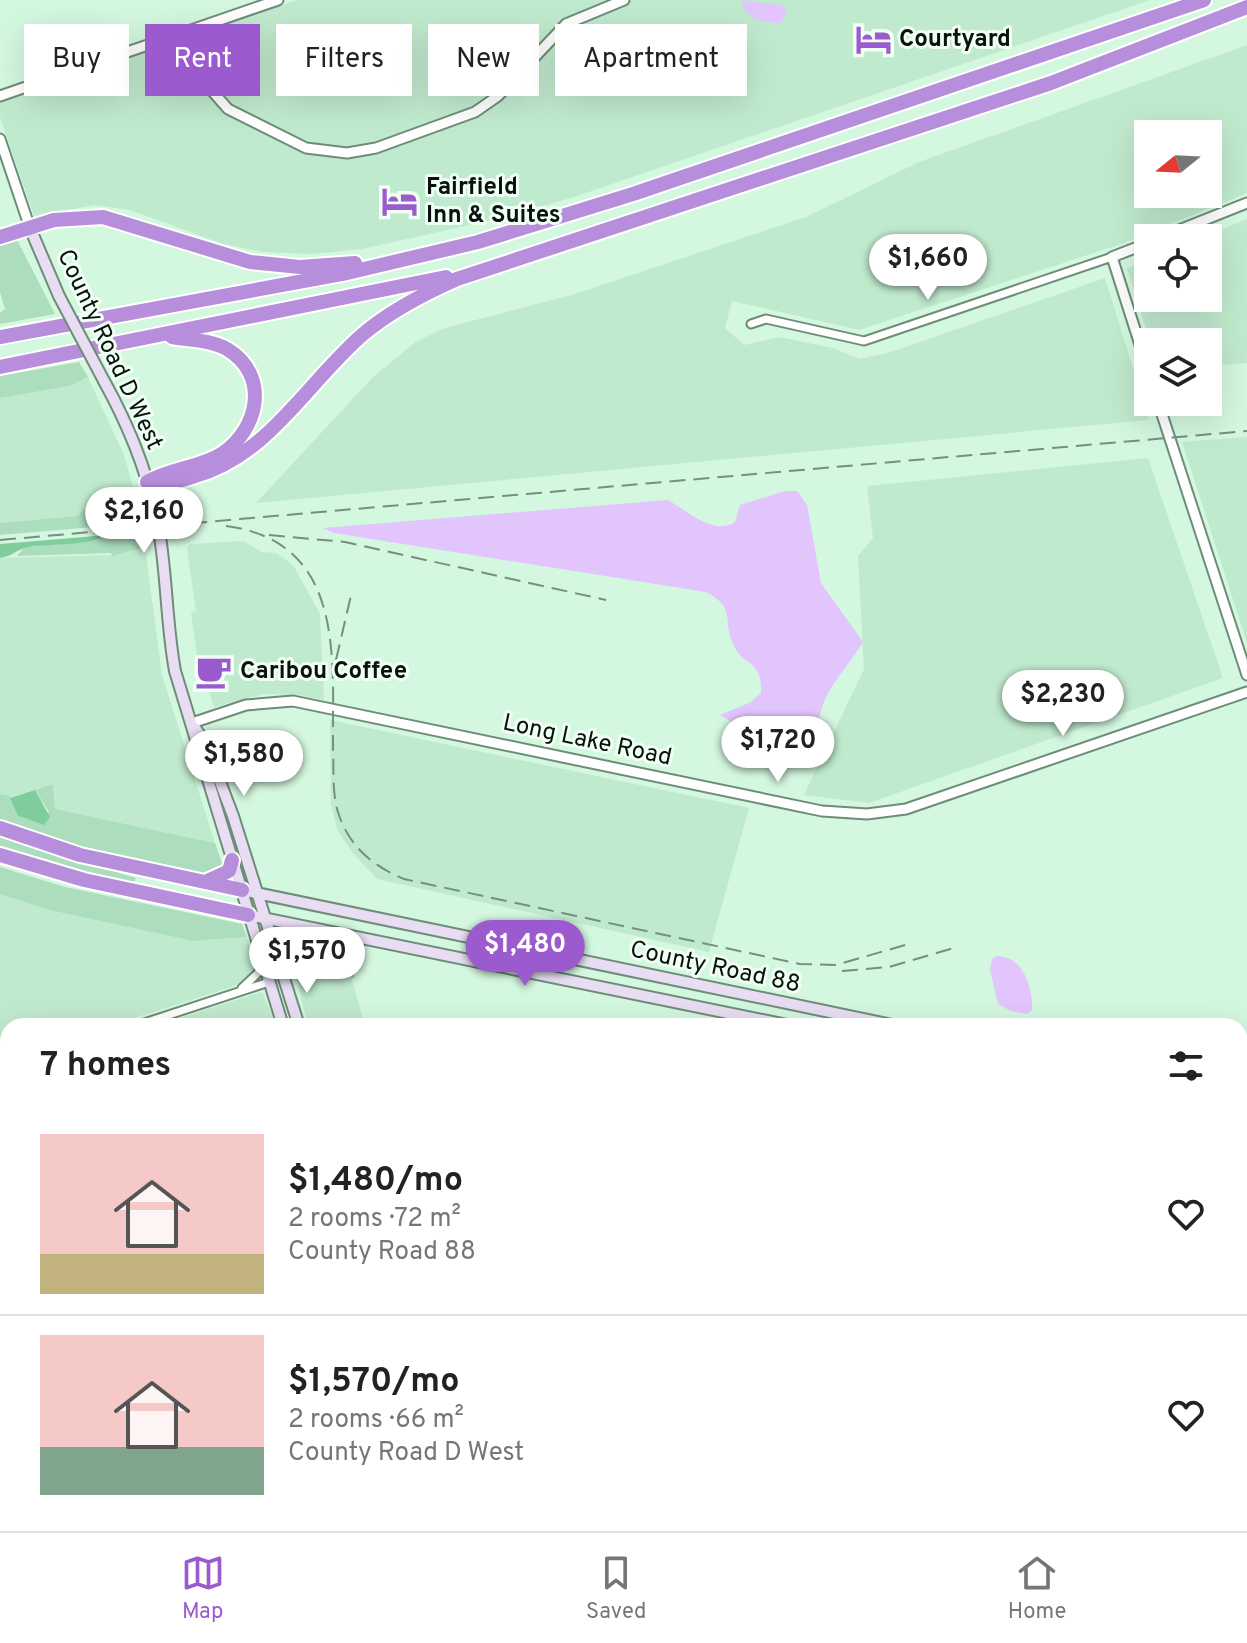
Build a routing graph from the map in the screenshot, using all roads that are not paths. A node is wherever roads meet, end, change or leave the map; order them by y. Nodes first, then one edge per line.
1 (278, 0) edge
2 (624, 0) edge
3 (1204, 0) edge
4 (1247, 7) edge
5 (208, 24) edge
6 (145, 46) edge
7 (0, 96) edge
8 (217, 96) edge
9 (0, 139) edge
10 (1247, 203) edge
11 (1194, 224) edge
12 (30, 228) junction
13 (0, 237) edge
14 (478, 242) junction
15 (1134, 248) edge
16 (1112, 257) junction
17 (486, 269) junction
18 (751, 324) dead end
19 (1135, 328) edge
20 (162, 336) junction
21 (0, 337) edge
22 (0, 367) edge
23 (1163, 416) edge
24 (147, 482) junction
25 (1247, 675) edge
26 (1247, 692) edge
27 (192, 723) junction
28 (0, 828) edge
29 (0, 855) edge
30 (232, 860) junction
31 (204, 882) junction
32 (250, 891) junction
33 (248, 915) junction
34 (266, 918) junction
35 (315, 928) junction
36 (262, 958) junction
37 (283, 974) junction
38 (269, 982) junction
39 (234, 994) junction
40 (160, 1018) edge
41 (280, 1018) edge
42 (297, 1018) edge
43 (753, 1018) edge
44 (859, 1018) edge

1 - 5 street
2 - 8 street
3 - 14 highway
4 - 17 highway
6 - 7 street
9 - 12 street, County Road D West
10 - 11 street
12 - 13 highway
12 - 14 highway
12 - 24 main road, County Road D West, bridge
14 - 21 highway
15 - 16 street
16 - 18 street
16 - 19 street
17 - 20 highway
17 - 24 highway
20 - 22 highway
20 - 24 highway
23 - 25 street
24 - 27 main road, County Road D West
26 - 27 street, Long Lake Road
27 - 30 main road, County Road D West
27 - 32 main road, County Road D West
28 - 31 highway
29 - 33 highway
30 - 31 highway
30 - 32 main road, County Road D West
31 - 32 highway
32 - 33 main road, County Road D West
32 - 34 main road, County Road D West
32 - 44 main road, County Road 88
33 - 34 main road, County Road 88
33 - 36 main road, County Road D West
34 - 35 main road, County Road 88
34 - 37 main road, County Road D West
35 - 37 main road
35 - 43 main road, County Road 88
36 - 38 main road, County Road D West
36 - 39 street
37 - 42 main road, County Road D West
38 - 39 street
38 - 41 main road, County Road D West
39 - 40 street

